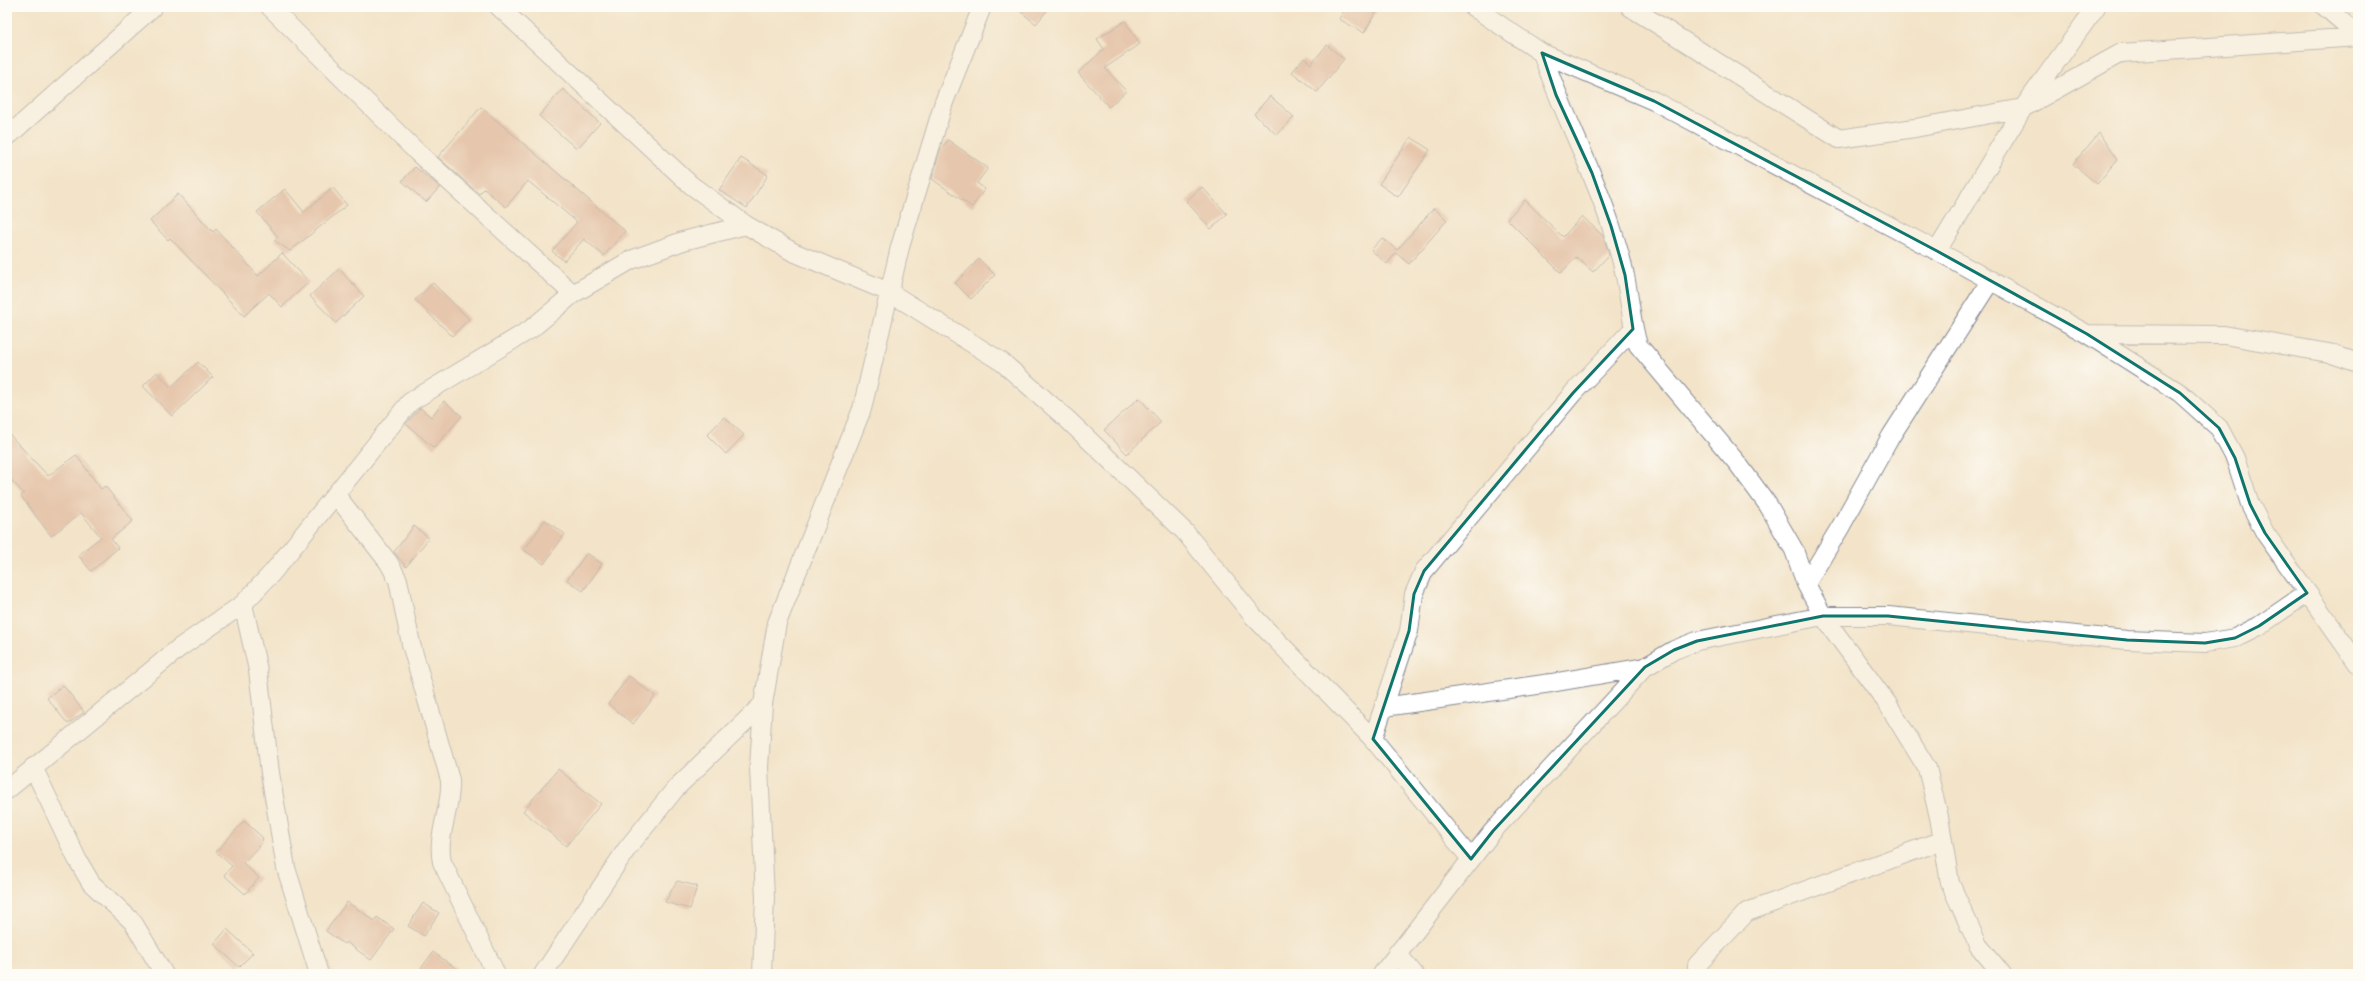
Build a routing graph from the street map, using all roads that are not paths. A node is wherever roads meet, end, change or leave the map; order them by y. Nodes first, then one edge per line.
1 (152, 7) edge
2 (270, 7) edge
3 (499, 7) edge
4 (982, 7) edge
5 (1473, 7) edge
6 (1630, 7) edge
7 (2096, 7) edge
8 (2325, 7) edge
9 (2358, 36) edge
10 (1542, 53) junction
11 (2023, 108) junction
12 (7, 137) edge
13 (746, 225) junction
14 (1937, 251) junction
15 (1991, 280) junction
16 (889, 292) junction
17 (573, 294) junction
18 (1633, 329) junction
19 (2087, 334) junction
20 (2358, 363) edge
21 (336, 495) junction
22 (1806, 584) junction
23 (2307, 593) junction
24 (243, 604) junction
25 (1823, 616) junction
26 (2358, 664) edge
27 (1645, 667) junction
28 (763, 704) junction
29 (1384, 707) junction
30 (1373, 739) junction
31 (33, 767) junction
32 (7, 790) edge
33 (1943, 840) junction
34 (1471, 859) junction
35 (1397, 953) junction
36 (164, 974) edge
37 (319, 974) edge
38 (496, 974) edge
39 (543, 974) edge
40 (762, 974) edge
41 (1382, 974) edge
42 (1414, 974) edge
43 (1697, 974) edge
44 (2002, 974) edge

1 - 12 street
2 - 17 street
3 - 13 street
4 - 16 street
5 - 10 street
6 - 11 street
7 - 11 street
8 - 9 street
9 - 11 street
10 - 14 street
10 - 18 street
11 - 14 street
13 - 16 street
13 - 17 street
14 - 15 street
15 - 19 street
15 - 22 street
16 - 28 street
16 - 30 street
17 - 21 street
18 - 22 street
18 - 29 street
19 - 20 street
19 - 23 street
21 - 24 street
21 - 38 street
22 - 25 street
23 - 25 street
23 - 26 street
24 - 31 street
24 - 37 street
25 - 27 street
25 - 33 street
27 - 29 street
27 - 34 street
28 - 39 street
28 - 40 street
29 - 30 street
30 - 34 street
31 - 32 street
31 - 36 street
33 - 43 street
33 - 44 street
34 - 35 street
35 - 41 street
35 - 42 street

